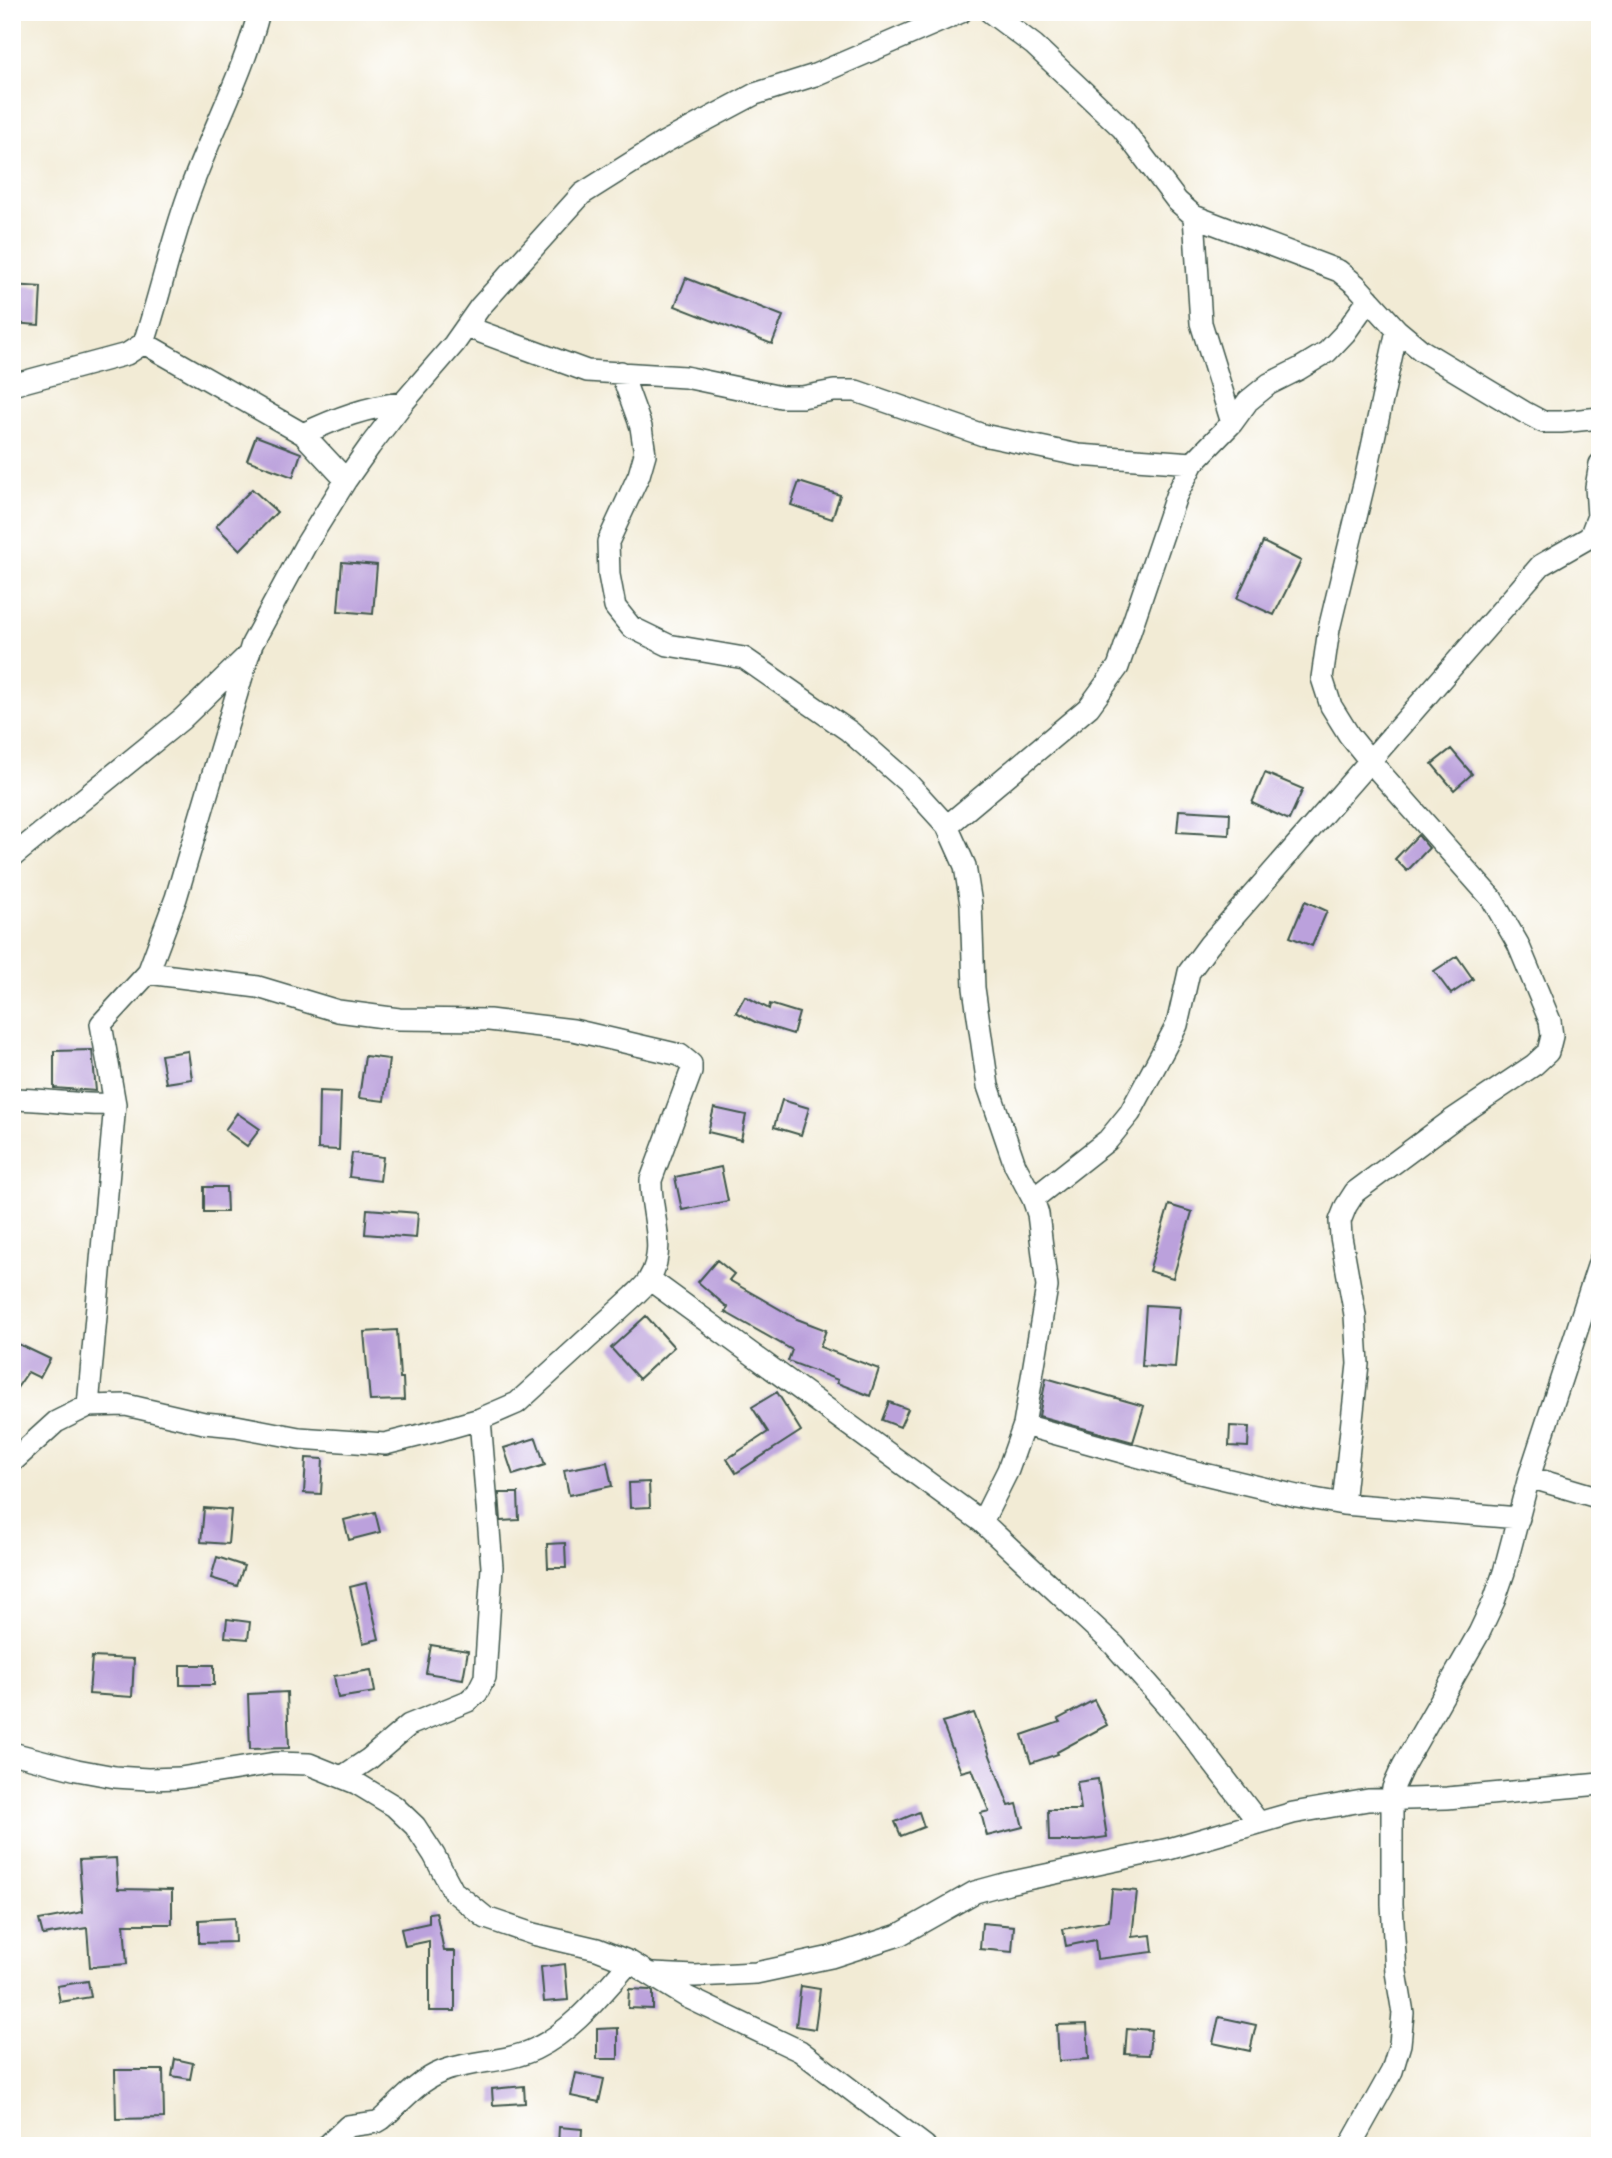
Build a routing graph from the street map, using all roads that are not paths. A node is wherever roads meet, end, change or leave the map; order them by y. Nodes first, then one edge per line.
1 (259, 12) edge
2 (961, 12) edge
3 (990, 12) edge
4 (1194, 216) junction
5 (1370, 299) junction
6 (467, 327) junction
7 (1397, 330) junction
8 (144, 343) junction
9 (621, 372) junction
10 (12, 385) edge
11 (403, 403) junction
12 (1600, 418) edge
13 (1232, 423) junction
14 (303, 434) junction
15 (1193, 463) junction
16 (1600, 464) edge
17 (346, 481) junction
18 (249, 654) junction
19 (1370, 761) junction
20 (947, 826) junction
21 (12, 857) edge
22 (148, 973) junction
23 (12, 1099) edge
24 (115, 1104) junction
25 (1033, 1199) junction
26 (1600, 1260) edge
27 (649, 1279) junction
28 (88, 1406) junction
29 (480, 1419) junction
30 (1024, 1425) junction
31 (12, 1462) edge
32 (1529, 1477) junction
33 (1600, 1498) edge
34 (1343, 1504) junction
35 (1519, 1518) junction
36 (982, 1522) junction
37 (12, 1753) edge
38 (342, 1777) junction
39 (1600, 1784) edge
40 (1392, 1800) junction
41 (1259, 1823) junction
42 (630, 1962) junction
43 (651, 1974) junction
44 (922, 2145) edge
45 (327, 2146) edge
46 (1350, 2146) edge

1 - 8 street
2 - 6 street
3 - 4 street
4 - 5 street
4 - 13 street
5 - 7 street
5 - 13 street
6 - 9 street
6 - 11 street
7 - 12 street
7 - 19 street
8 - 10 street
8 - 14 street
9 - 15 street
9 - 20 street
11 - 14 street
11 - 17 street
13 - 15 street
14 - 17 street
15 - 20 street
16 - 19 street
17 - 18 street
18 - 21 street
18 - 22 street
19 - 25 street
19 - 34 street
20 - 25 street
22 - 24 street
22 - 27 street
23 - 24 street
24 - 28 street
25 - 30 street
26 - 32 street
27 - 29 street
27 - 36 street
28 - 29 street
28 - 31 street
29 - 38 street
30 - 34 street
30 - 36 street
32 - 33 street
32 - 35 street
34 - 35 street
35 - 40 street
36 - 41 street
37 - 38 street
38 - 42 street
39 - 40 street
40 - 41 street
40 - 46 street
41 - 43 street
42 - 43 street
42 - 45 street
43 - 44 street

